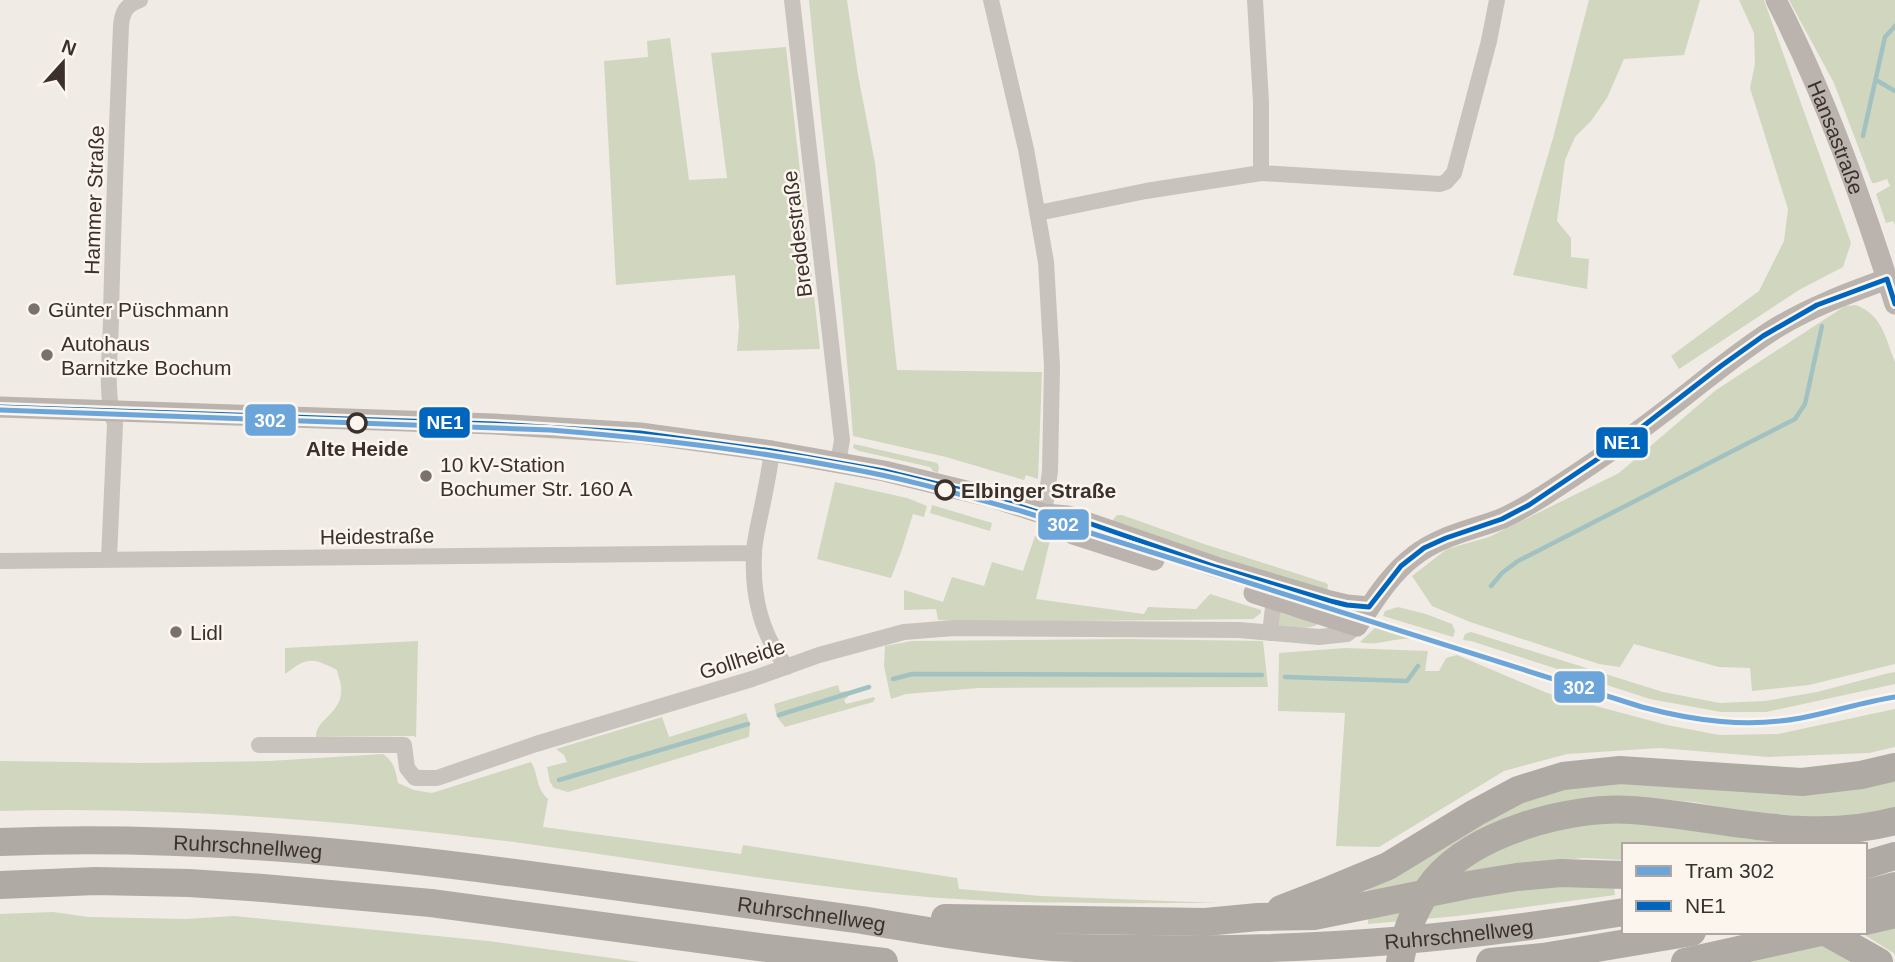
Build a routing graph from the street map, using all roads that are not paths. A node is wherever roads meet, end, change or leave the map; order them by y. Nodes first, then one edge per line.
1 (140, 0) edge
2 (792, 0) edge
3 (991, 0) edge
4 (1255, 0) edge
5 (1497, 0) edge
6 (1776, 0) edge
7 (1261, 173) junction
8 (1038, 212) junction
9 (1891, 278) edge
10 (1895, 304) edge
11 (0, 407) edge
12 (111, 412) junction
13 (772, 451) junction
14 (838, 463) junction
15 (1044, 514) junction
16 (754, 553) junction
17 (109, 559) junction
18 (0, 561) edge
19 (1274, 599) junction
20 (1369, 607) junction
21 (1357, 626) junction
22 (1270, 633) junction
23 (787, 667) junction
24 (259, 745) dead end
25 (1895, 767) edge
26 (1895, 821) edge
27 (0, 842) edge
28 (1895, 856) edge
29 (1867, 864) edge
30 (1622, 875) edge
31 (0, 885) edge
32 (1895, 886) edge
33 (1867, 893) edge
34 (1622, 912) edge
35 (1895, 914) edge
36 (1258, 917) junction
37 (862, 920) junction
38 (1867, 921) edge
39 (1680, 934) edge
40 (1811, 934) edge
41 (1830, 934) edge
42 (759, 947) junction
43 (1878, 961) edge
44 (800, 962) edge
45 (884, 962) edge
46 (1401, 962) edge
47 (1490, 962) edge
48 (1685, 962) edge

1 - 12 street, Hammer Straße
2 - 14 street, Breddestraße
3 - 8 street
4 - 7 street
5 - 7 street
6 - 9 main road, Hansastraße
7 - 8 street
8 - 15 street
9 - 10 main road, Hansastraße
9 - 20 main road
11 - 12 main road
12 - 13 main road
12 - 17 street
13 - 14 main road
13 - 16 street
14 - 15 main road
15 - 19 main road
15 - 20 main road
16 - 17 street, Heidestraße
16 - 23 street
17 - 18 street, Heidestraße
19 - 21 main road
19 - 22 street
20 - 21 main road
21 - 22 street, Gollheide
22 - 23 street, Gollheide
23 - 24 street, Gollheide
25 - 36 highway
26 - 46 highway
27 - 37 highway, Ruhrschnellweg
28 - 29 highway
30 - 36 highway
31 - 42 highway, Ruhrschnellweg
32 - 33 highway
34 - 37 highway, Ruhrschnellweg
35 - 38 highway
36 - 37 highway
39 - 47 highway, Ruhrschnellweg
40 - 48 highway
41 - 43 highway
42 - 44 highway
42 - 45 highway, Ruhrschnellweg

